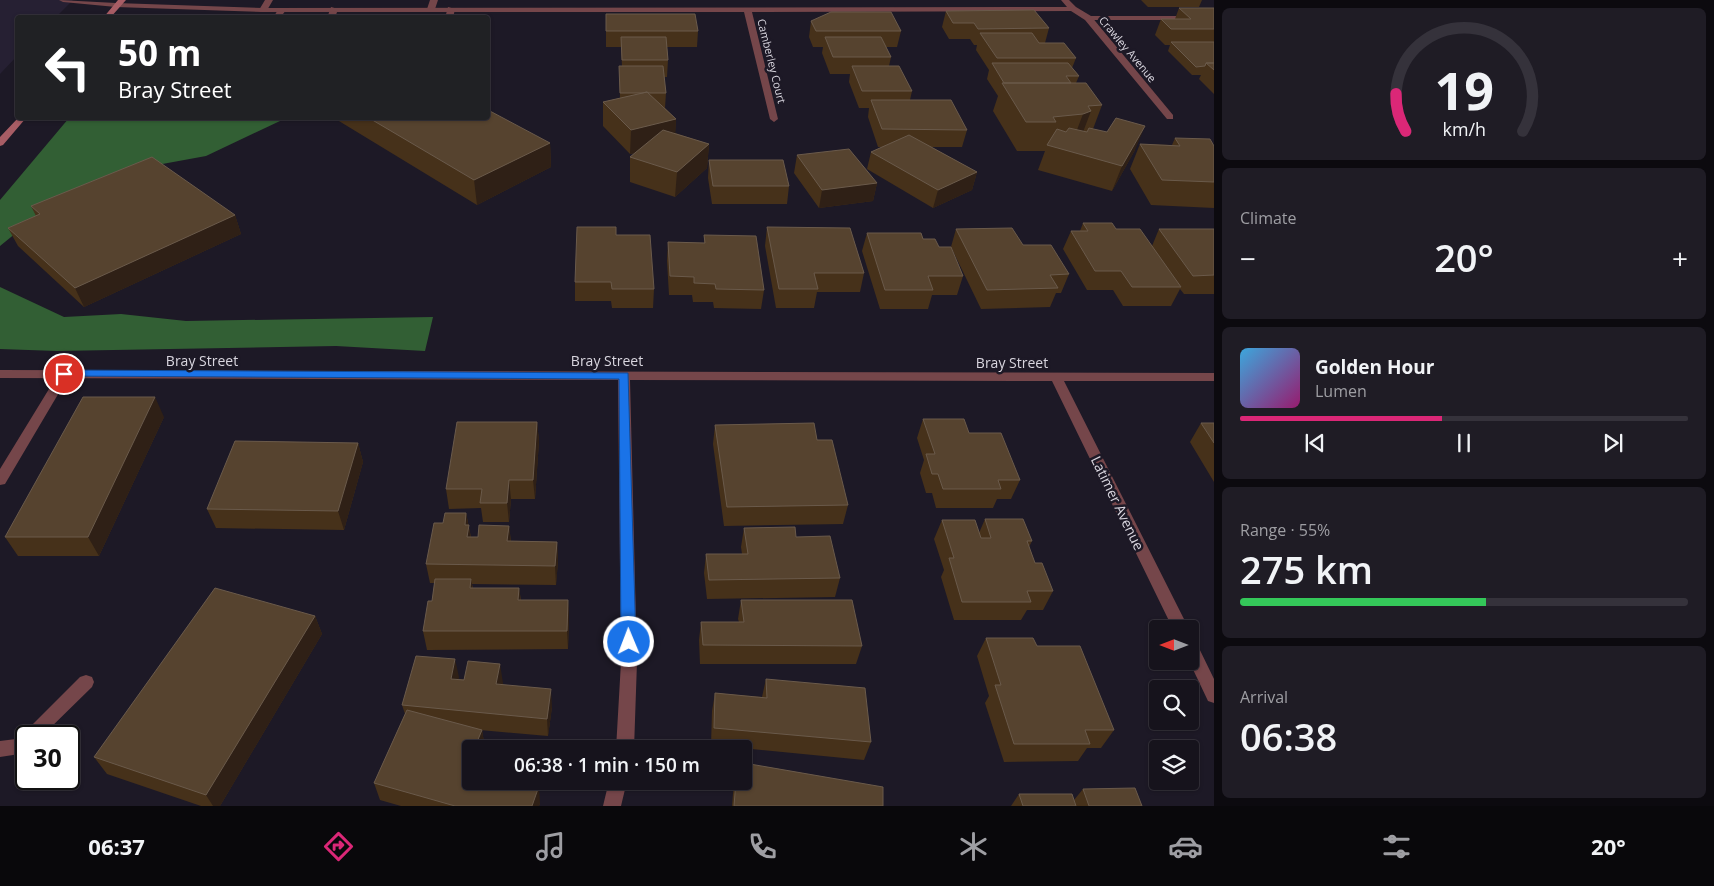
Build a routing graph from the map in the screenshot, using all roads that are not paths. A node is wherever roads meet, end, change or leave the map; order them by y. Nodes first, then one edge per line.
1 (63, 0) edge
2 (269, 0) edge
3 (434, 0) edge
4 (1065, 0) edge
5 (119, 3) edge
6 (747, 8) junction
7 (431, 9) junction
8 (451, 9) junction
9 (1072, 9) junction
10 (263, 10) junction
11 (282, 10) junction
12 (334, 10) junction
13 (109, 15) edge
14 (278, 15) edge
15 (332, 15) edge
16 (450, 15) edge
17 (1088, 18) junction
18 (1214, 18) edge
19 (1170, 116) dead end
20 (774, 119) dead end
21 (20, 120) edge
22 (0, 143) edge
23 (0, 374) edge
24 (64, 374) junction
25 (624, 376) junction
26 (1056, 377) junction
27 (1214, 377) edge
28 (0, 480) edge
29 (1177, 620) edge
30 (1199, 666) edge
31 (86, 682) dead end
32 (1214, 696) edge
33 (42, 725) edge
34 (625, 740) edge
35 (15, 747) edge
36 (0, 749) edge
37 (616, 790) edge
38 (612, 806) edge

1 - 5 street
2 - 10 street
3 - 7 street
4 - 9 street, Crawley Avenue
5 - 10 street
5 - 13 main road
6 - 8 street
6 - 9 street
6 - 20 street, Camberley Court
7 - 8 street
7 - 12 street
8 - 16 street
9 - 17 street, Crawley Avenue
10 - 11 street
11 - 12 street
11 - 14 street
12 - 15 street
17 - 18 street
17 - 19 street, Crawley Avenue
21 - 22 main road
23 - 24 street, Bray Street
24 - 25 street, Bray Street
24 - 28 street
25 - 26 street, Bray Street
25 - 34 street
26 - 27 street, Bray Street
26 - 29 street, Latimer Avenue
30 - 32 street
31 - 33 street
35 - 36 street
37 - 38 street

